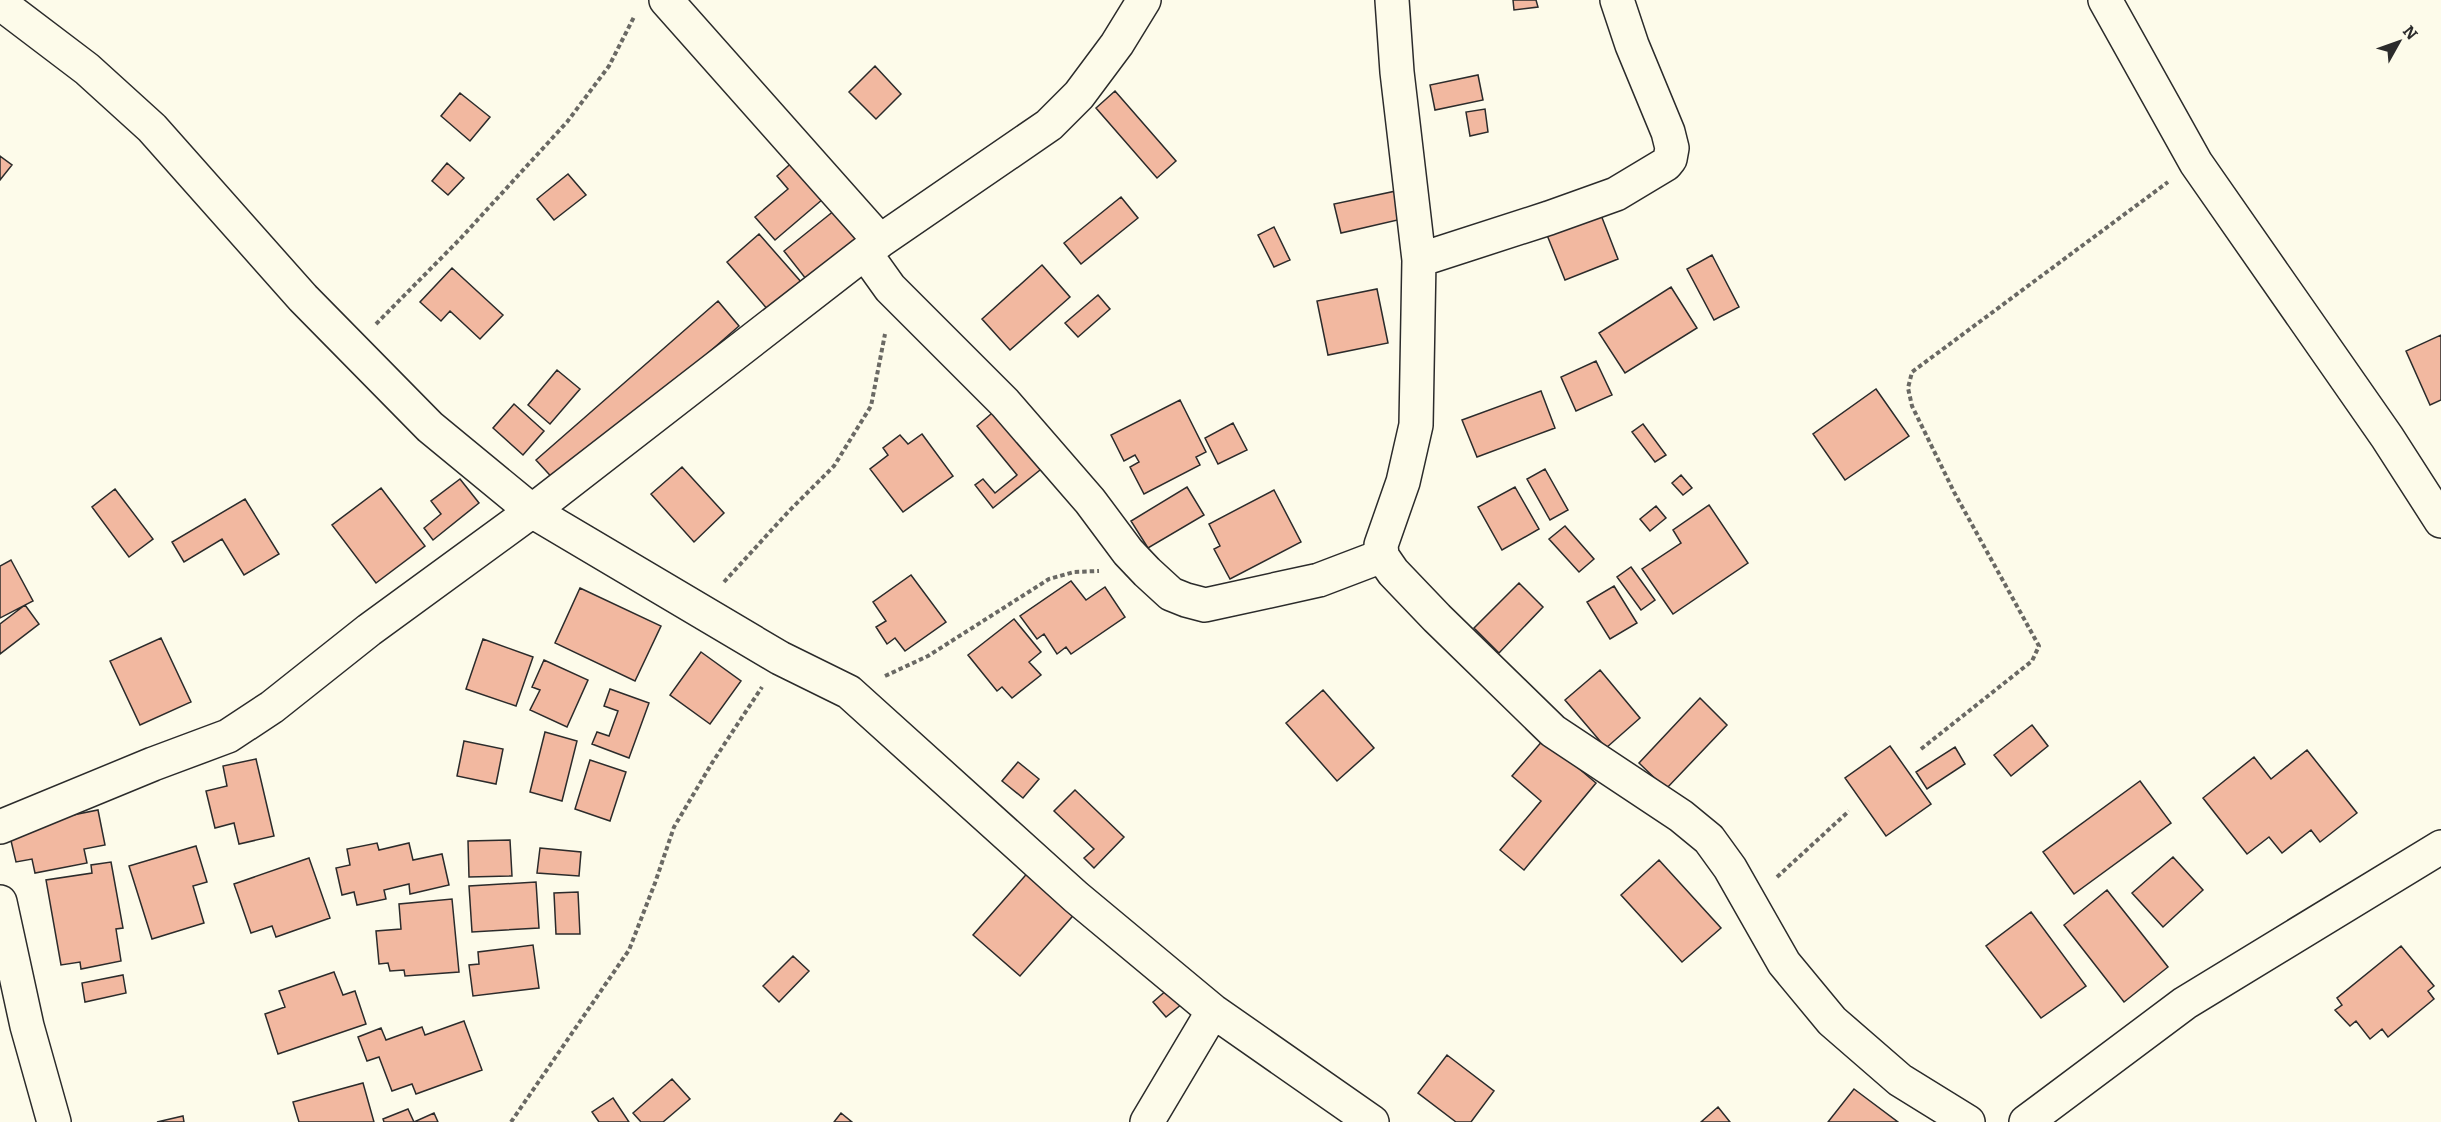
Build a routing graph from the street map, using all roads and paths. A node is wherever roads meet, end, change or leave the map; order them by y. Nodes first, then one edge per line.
1 (1144, 0) edge
2 (1392, 0) edge
3 (1617, 0) edge
4 (2105, 0) edge
5 (0, 3) edge
6 (652, 5) edge
7 (2196, 163) junction
8 (872, 247) junction
9 (1419, 260) junction
10 (890, 288) junction
11 (353, 348) junction
12 (532, 511) junction
13 (2441, 521) edge
14 (1382, 556) junction
15 (1147, 572) junction
16 (699, 610) junction
17 (780, 658) junction
18 (849, 692) junction
19 (1921, 749) dead end
20 (1849, 811) dead end
21 (0, 827) edge
22 (2441, 847) edge
23 (0, 902) edge
24 (1750, 902) junction
25 (1212, 1011) junction
26 (54, 1122) edge
27 (511, 1122) edge
28 (1147, 1122) edge
29 (1372, 1122) edge
30 (1968, 1122) edge
31 (2026, 1122) edge

1 - 8 street
2 - 9 street
3 - 9 street
4 - 7 street
5 - 11 street
6 - 8 street
6 - 11 path
7 - 13 street
7 - 19 path
8 - 10 street
8 - 12 street
9 - 14 street
10 - 15 street
10 - 16 path
11 - 12 street
12 - 16 street
12 - 21 street
14 - 15 street
14 - 24 street
15 - 18 path
16 - 17 street
17 - 18 street
17 - 27 path
18 - 25 street
20 - 24 path
22 - 31 street
23 - 26 street
24 - 30 street
25 - 28 street
25 - 29 street

